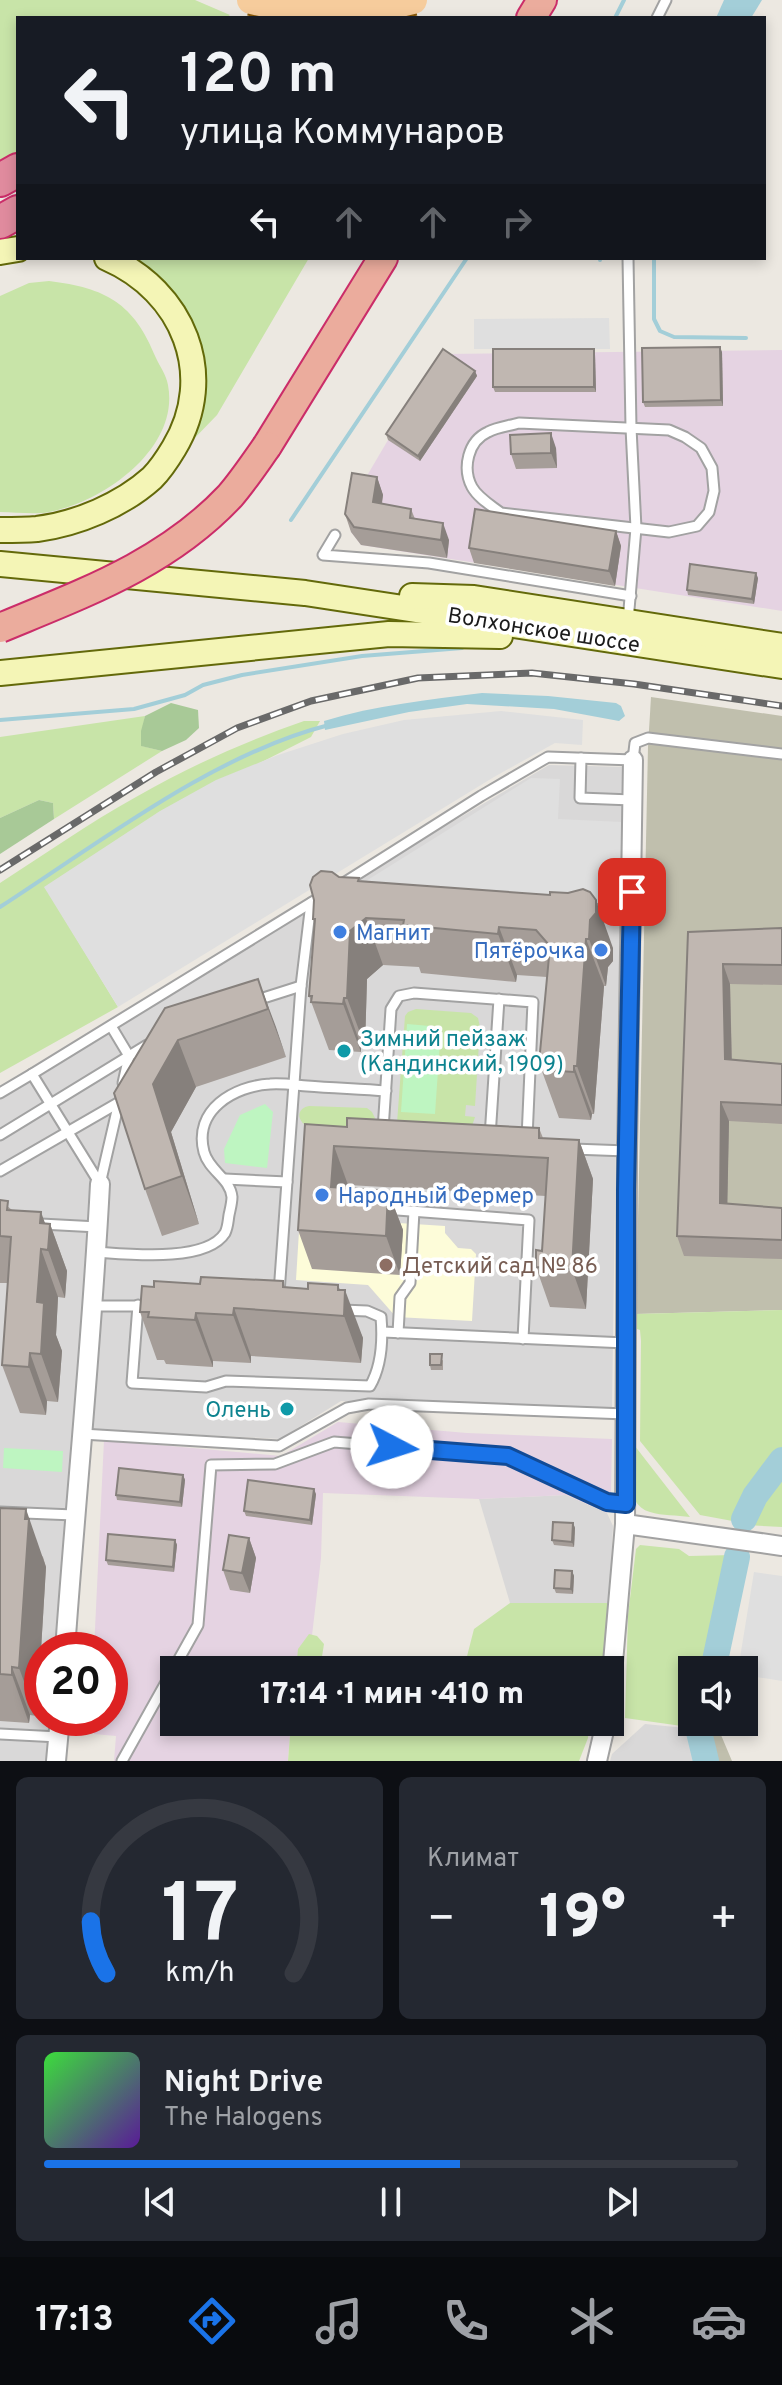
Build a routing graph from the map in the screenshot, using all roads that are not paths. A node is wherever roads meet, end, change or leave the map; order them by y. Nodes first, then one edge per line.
1 (251, 0) edge
2 (275, 0) edge
3 (342, 0) edge
4 (413, 0) edge
5 (255, 16) edge
6 (321, 16) edge
7 (112, 260) edge
8 (382, 260) edge
9 (628, 260) edge
10 (631, 428) junction
11 (636, 528) junction
12 (0, 530) edge
13 (335, 535) dead end
14 (0, 547) edge
15 (0, 564) edge
16 (274, 590) junction
17 (631, 596) junction
18 (0, 628) edge
19 (626, 631) junction
20 (782, 646) edge
21 (782, 666) edge
22 (0, 673) edge
23 (782, 754) edge
24 (581, 758) junction
25 (633, 760) junction
26 (632, 800) junction
27 (330, 891) junction
28 (344, 892) edge
29 (311, 903) junction
30 (577, 908) edge
31 (635, 923) junction
32 (301, 986) junction
33 (499, 999) junction
34 (243, 1004) edge
35 (111, 1026) junction
36 (152, 1042) edge
37 (129, 1056) junction
38 (32, 1074) junction
39 (294, 1085) junction
40 (132, 1087) edge
41 (386, 1091) junction
42 (0, 1093) edge
43 (118, 1103) junction
44 (51, 1104) junction
45 (68, 1132) junction
46 (291, 1132) junction
47 (306, 1133) edge
48 (0, 1135) edge
49 (383, 1138) edge
50 (474, 1143) edge
51 (489, 1144) junction
52 (502, 1145) edge
53 (514, 1145) edge
54 (556, 1148) edge
55 (627, 1151) junction
56 (0, 1171) edge
57 (225, 1179) junction
58 (287, 1182) junction
59 (100, 1184) junction
60 (373, 1208) edge
61 (414, 1211) junction
62 (28, 1224) edge
63 (98, 1227) junction
64 (97, 1252) junction
65 (138, 1305) junction
66 (94, 1306) junction
67 (169, 1306) edge
68 (278, 1308) edge
69 (338, 1310) edge
70 (383, 1332) junction
71 (398, 1333) junction
72 (523, 1339) junction
73 (626, 1343) junction
74 (370, 1386) junction
75 (369, 1404) junction
76 (626, 1414) junction
77 (82, 1434) junction
78 (626, 1504) junction
79 (0, 1512) edge
80 (74, 1515) junction
81 (625, 1524) junction
82 (782, 1546) edge
83 (66, 1632) edge
84 (614, 1656) edge
85 (24, 1732) edge
86 (0, 1734) edge
87 (59, 1736) edge
88 (603, 1736) edge
89 (56, 1761) edge
90 (122, 1761) edge
91 (597, 1761) edge

1 - 4 main road, bridge
2 - 5 highway
3 - 6 highway
7 - 12 main road
8 - 18 highway, bridge
9 - 10 lane
10 - 11 lane
10 - 11 lane
10 - 11 lane
11 - 17 lane
13 - 17 lane
14 - 16 main road, Волхонское шоссе
15 - 16 main road, Волхонское шоссе
16 - 19 main road, Волхонское шоссе
17 - 19 lane
19 - 20 main road, Волхонское шоссе
19 - 21 main road, Волхонское шоссе
19 - 22 main road
23 - 25 lane
24 - 25 lane
24 - 26 lane
24 - 27 lane
25 - 26 street
26 - 31 street
27 - 28 lane
27 - 29 lane
29 - 32 lane
29 - 35 lane
30 - 31 lane
31 - 55 street
32 - 34 lane
32 - 39 lane
33 - 41 lane
33 - 51 lane
33 - 53 lane
35 - 37 lane
35 - 38 lane
36 - 37 lane
37 - 43 lane
37 - 44 lane
38 - 42 lane
38 - 44 lane
39 - 41 lane
39 - 46 lane
39 - 57 lane
40 - 43 lane
41 - 49 lane
43 - 45 lane
43 - 59 lane
44 - 45 lane
44 - 48 lane
45 - 56 lane
45 - 59 lane
46 - 47 lane
46 - 58 lane
50 - 51 lane
51 - 52 lane
54 - 55 lane
55 - 73 street
57 - 58 lane
57 - 64 lane
58 - 68 lane
59 - 63 street
60 - 61 lane
61 - 71 lane
61 - 72 lane
62 - 63 lane
63 - 64 street
64 - 66 street
65 - 66 lane
65 - 67 lane
65 - 74 lane
66 - 77 street
69 - 70 lane
70 - 71 lane
70 - 74 lane
71 - 72 lane
72 - 73 lane
73 - 76 street
74 - 75 lane
75 - 76 lane
75 - 77 lane
76 - 78 street
77 - 80 street
78 - 81 street
78 - 90 lane
79 - 80 lane
80 - 83 street
81 - 82 street
81 - 84 street
85 - 86 lane
87 - 89 street
88 - 91 street

